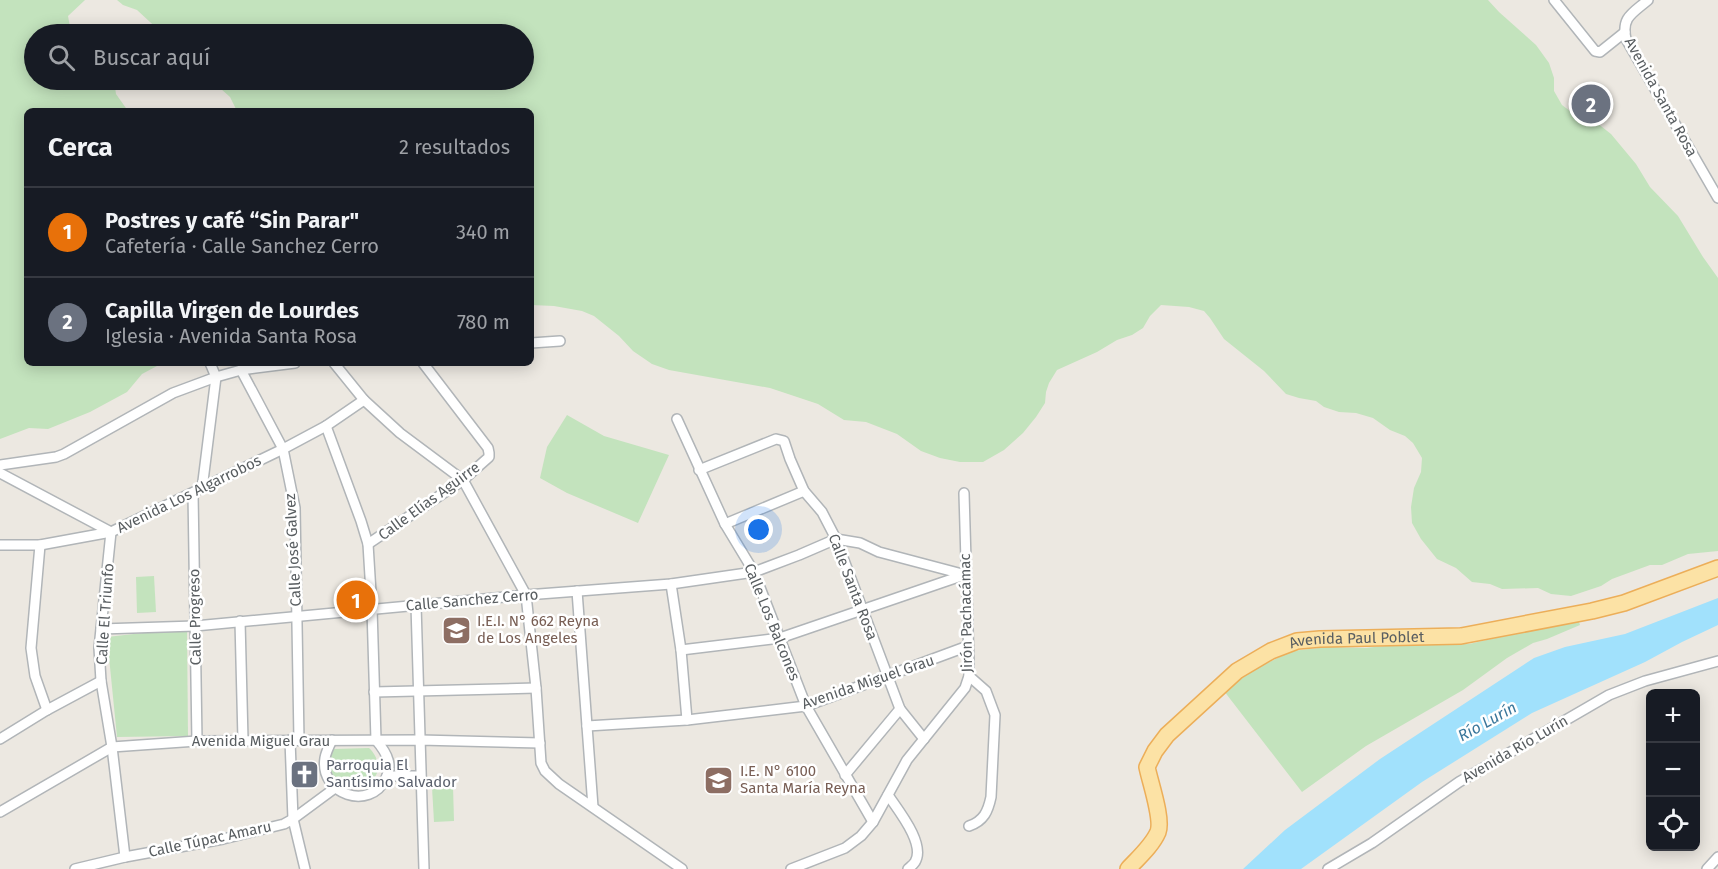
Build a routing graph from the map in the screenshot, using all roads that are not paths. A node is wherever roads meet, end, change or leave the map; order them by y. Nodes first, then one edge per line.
1 (1554, 0) edge
2 (1648, 0) edge
3 (1625, 32) junction
4 (1717, 194) edge
5 (560, 341) dead end
6 (534, 343) edge
7 (211, 366) edge
8 (260, 366) edge
9 (336, 366) edge
10 (425, 366) edge
11 (241, 370) junction
12 (216, 377) junction
13 (364, 400) junction
14 (676, 419) dead end
15 (326, 426) junction
16 (283, 448) junction
17 (0, 465) edge
18 (699, 470) junction
19 (0, 473) edge
20 (463, 480) junction
21 (202, 489) junction
22 (804, 491) junction
23 (193, 493) junction
24 (964, 493) dead end
25 (725, 524) junction
26 (111, 532) junction
27 (836, 538) junction
28 (368, 544) junction
29 (0, 545) edge
30 (40, 545) junction
31 (1718, 568) edge
32 (754, 572) junction
33 (966, 575) junction
34 (671, 584) junction
35 (577, 591) junction
36 (526, 595) junction
37 (416, 605) junction
38 (372, 609) junction
39 (863, 610) junction
40 (297, 615) junction
41 (240, 621) junction
42 (195, 626) junction
43 (101, 629) junction
44 (780, 638) junction
45 (968, 646) junction
46 (681, 650) junction
47 (1718, 661) edge
48 (887, 676) junction
49 (969, 676) junction
50 (101, 681) junction
51 (537, 687) junction
52 (418, 690) junction
53 (374, 692) junction
54 (806, 706) junction
55 (900, 709) junction
56 (47, 710) junction
57 (687, 720) junction
58 (587, 726) junction
59 (0, 739) edge
60 (924, 739) junction
61 (243, 740) junction
62 (294, 740) junction
63 (332, 740) junction
64 (376, 740) junction
65 (420, 740) junction
66 (196, 741) junction
67 (540, 743) junction
68 (112, 747) junction
69 (845, 775) junction
70 (387, 776) junction
71 (420, 776) junction
72 (335, 788) junction
73 (888, 795) junction
74 (593, 807) junction
75 (0, 812) edge
76 (293, 819) junction
77 (873, 822) junction
78 (969, 826) dead end
79 (125, 856) junction
80 (1718, 857) edge
81 (75, 869) edge
82 (305, 869) edge
83 (424, 869) edge
84 (682, 869) edge
85 (791, 869) edge
86 (908, 869) edge
87 (1128, 869) edge
88 (1328, 869) edge
89 (1707, 869) edge

1 - 3 street
2 - 3 street, Avenida Santa Rosa
3 - 4 street, Avenida Santa Rosa
5 - 6 street
7 - 12 street
8 - 11 street
9 - 13 street
10 - 20 street, Calle Elías Aguirre
11 - 12 street
11 - 16 street, Calle José Galvez
12 - 17 street
12 - 21 street
13 - 15 street, Avenida Los Algarrobos
13 - 20 street
14 - 18 street, Calle Los Balcones
15 - 16 street, Avenida Los Algarrobos
15 - 28 street
16 - 21 street, Avenida Los Algarrobos
16 - 40 street, Calle José Galvez
18 - 22 street, Calle Santa Rosa
18 - 25 street, Calle Los Balcones
19 - 26 street
20 - 28 street, Calle Elías Aguirre
20 - 36 street
21 - 23 street, Avenida Los Algarrobos
22 - 25 street
22 - 27 street, Calle Santa Rosa
23 - 26 street, Avenida Los Algarrobos
23 - 42 street, Calle Progreso
24 - 33 street, Jirón Pachacámac
25 - 32 street, Calle Los Balcones
26 - 30 street, Avenida Los Algarrobos
26 - 43 street, Calle El Triunfo
27 - 32 street, Calle Sanchez Cerro
27 - 33 street
27 - 39 street, Calle Santa Rosa
28 - 38 street
29 - 30 street, Avenida Los Algarrobos
30 - 56 street
31 - 87 main road, Avenida Paul Poblet
32 - 34 street, Calle Sanchez Cerro
32 - 44 street, Calle Los Balcones
33 - 39 street
33 - 45 street, Jirón Pachacámac
34 - 35 street, Calle Sanchez Cerro
34 - 46 street
35 - 36 street, Calle Sanchez Cerro
35 - 58 street
36 - 37 street, Calle Sanchez Cerro
36 - 51 street
37 - 38 street, Calle Sanchez Cerro
37 - 52 street
38 - 40 street, Calle Sanchez Cerro
38 - 53 street
39 - 44 street
39 - 48 street, Calle Santa Rosa
40 - 41 street, Calle Sanchez Cerro
40 - 62 street, Calle José Galvez
41 - 42 street, Calle Sanchez Cerro
41 - 61 street
42 - 43 street, Calle Sanchez Cerro
42 - 66 street, Calle Progreso
43 - 50 street, Calle El Triunfo
44 - 46 street
44 - 54 street, Calle Los Balcones
45 - 48 street, Avenida Miguel Grau
45 - 49 street, Jirón Pachacámac
46 - 57 street
47 - 88 street, Avenida Río Lurín
48 - 54 street, Avenida Miguel Grau
48 - 55 street, Calle Santa Rosa
49 - 60 street, Jirón Pachacámac
49 - 78 street
50 - 56 street
50 - 68 street, Calle El Triunfo
51 - 52 street
51 - 67 street
52 - 53 street
52 - 65 street
53 - 64 street
54 - 57 street, Avenida Miguel Grau
54 - 69 street, Calle Los Balcones
55 - 60 street, Calle Santa Rosa
55 - 69 street
56 - 59 street
57 - 58 street, Avenida Miguel Grau
58 - 74 street
60 - 73 street, Jirón Pachacámac
61 - 62 street, Avenida Miguel Grau
61 - 66 street, Avenida Miguel Grau
62 - 63 street, Avenida Miguel Grau
62 - 76 street, Calle José Galvez
63 - 64 street, Avenida Miguel Grau
63 - 72 street
64 - 65 street, Avenida Miguel Grau
64 - 70 street
65 - 67 street, Avenida Miguel Grau
65 - 71 street
66 - 68 street, Avenida Miguel Grau
67 - 74 street
68 - 75 street, Avenida Miguel Grau
68 - 79 street, Calle El Triunfo
69 - 77 street, Calle Los Balcones
70 - 71 street
70 - 72 street
71 - 83 street
72 - 76 street, Calle Túpac Amaru
73 - 77 street, Jirón Pachacámac
73 - 86 street
74 - 84 street
76 - 79 street, Calle Túpac Amaru
76 - 82 street, Calle José Galvez
77 - 85 street, Jirón Pachacámac
79 - 81 street, Calle Túpac Amaru
80 - 89 street

